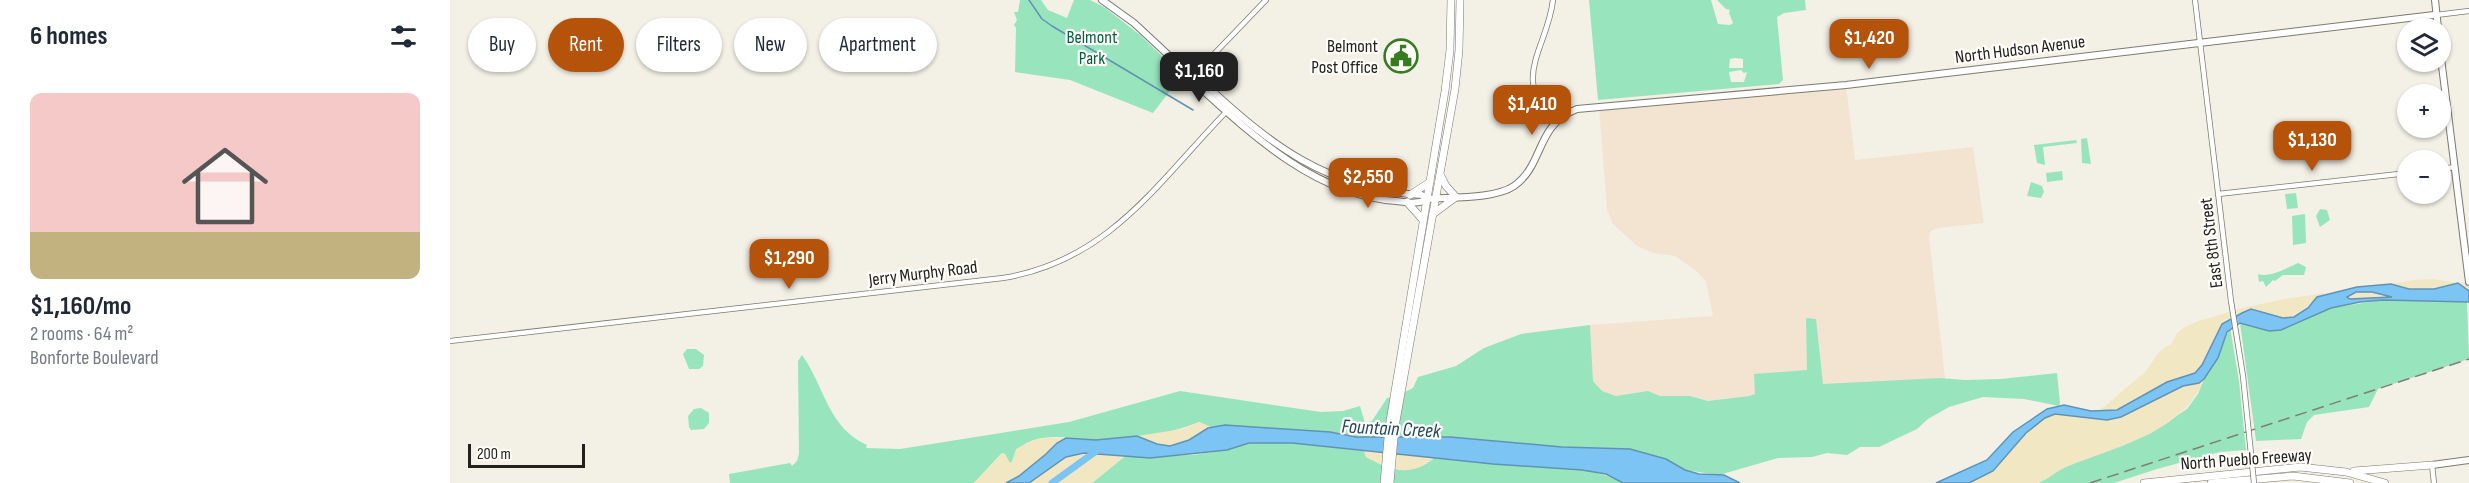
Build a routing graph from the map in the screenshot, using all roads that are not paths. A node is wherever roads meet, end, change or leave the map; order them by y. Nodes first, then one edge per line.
1 (1102, 0) edge
2 (1266, 0) edge
3 (1451, 0) edge
4 (1460, 0) edge
5 (1553, 0) edge
6 (2195, 0) edge
7 (2435, 0) edge
8 (2469, 11) edge
9 (2435, 15) junction
10 (2436, 18) edge
11 (2200, 43) junction
12 (2443, 72) edge
13 (1192, 77) junction
14 (1228, 110) junction
15 (1555, 121) junction
16 (2455, 167) junction
17 (2451, 168) edge
18 (1441, 173) junction
19 (2397, 173) edge
20 (1430, 182) junction
21 (2218, 194) junction
22 (1456, 197) junction
23 (1408, 198) junction
24 (1436, 198) junction
25 (1427, 199) junction
26 (1433, 214) junction
27 (1423, 220) junction
28 (2469, 282) edge
29 (450, 341) edge
30 (1392, 427) junction
31 (2469, 460) edge
32 (2432, 465) junction
33 (2346, 472) junction
34 (2342, 482) edge
35 (1384, 483) edge
36 (1390, 483) edge
37 (2144, 483) edge
38 (2211, 483) edge
39 (2254, 483) edge
40 (2350, 483) edge
41 (2385, 483) edge
42 (2434, 483) edge

1 - 13 main road
2 - 13 street
3 - 20 highway
4 - 18 highway
5 - 15 street
6 - 11 street, East 8th Street
7 - 9 main road
8 - 9 street, North Hudson Avenue
9 - 10 main road
9 - 11 main road, North Hudson Avenue
11 - 15 main road, North Hudson Avenue
11 - 21 street, East 8th Street
12 - 16 main road
13 - 14 main road
14 - 23 main road
14 - 29 street, Jerry Murphy Road
15 - 22 main road
16 - 17 street
16 - 28 main road
18 - 22 highway
18 - 24 highway
19 - 21 street
20 - 23 highway
20 - 25 highway
21 - 39 street, East 8th Street, bridge
22 - 24 main road
22 - 26 highway
23 - 25 main road
23 - 27 highway
24 - 25 main road
24 - 26 highway
25 - 27 highway
26 - 30 highway
27 - 30 highway
30 - 35 highway
30 - 36 highway
31 - 32 main road
32 - 33 highway
32 - 42 street
33 - 37 highway, North Pueblo Freeway
33 - 41 highway, North Pueblo Freeway
34 - 38 highway, North Pueblo Freeway
34 - 40 highway, North Pueblo Freeway

